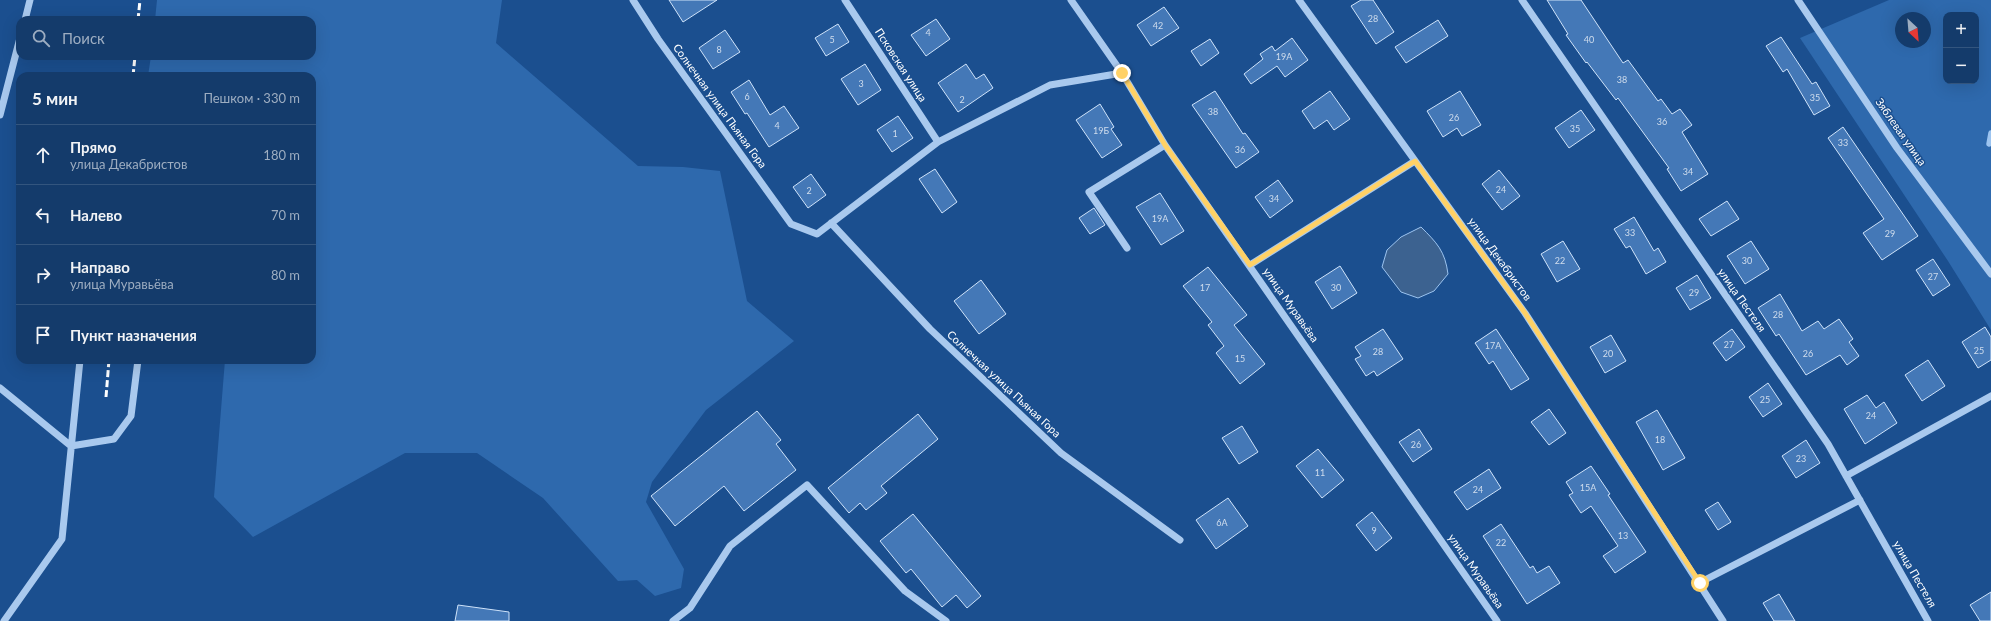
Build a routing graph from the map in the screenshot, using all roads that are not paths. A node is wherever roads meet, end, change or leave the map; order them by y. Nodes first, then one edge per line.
1 (30, 0) edge
2 (633, 0) edge
3 (845, 0) edge
4 (1071, 0) edge
5 (1298, 0) edge
6 (1522, 0) edge
7 (1798, 0) edge
8 (26, 16) edge
9 (16, 53) edge
10 (1122, 73) junction
11 (0, 115) edge
12 (938, 142) junction
13 (1165, 145) junction
14 (1415, 161) junction
15 (831, 223) junction
16 (1127, 248) dead end
17 (1250, 265) junction
18 (1991, 274) edge
19 (80, 364) edge
20 (138, 364) edge
21 (0, 388) edge
22 (1991, 396) edge
23 (71, 446) junction
24 (1846, 476) junction
25 (1860, 500) junction
26 (1180, 540) dead end
27 (1700, 583) junction
28 (4, 621) edge
29 (673, 621) edge
30 (946, 621) edge
31 (1497, 621) edge
32 (1722, 621) edge
33 (1928, 621) edge

1 - 8 street
2 - 15 street, Солнечная улица Пьяная Гора
3 - 12 street, Псковская улица
4 - 10 street, улица Муравьёва
5 - 14 street, улица Декабристов
6 - 24 street, улица Пестеля
7 - 18 street, Зяблевая улица
9 - 11 street
10 - 12 street
10 - 13 street, улица Муравьёва
12 - 15 street
13 - 16 street
13 - 17 street, улица Муравьёва
14 - 17 street
14 - 27 street, улица Декабристов
15 - 26 street, Солнечная улица Пьяная Гора
17 - 31 street, улица Муравьёва
19 - 23 street
20 - 23 street
21 - 23 street
22 - 24 street
23 - 28 street
24 - 25 street, улица Пестеля
25 - 27 street
25 - 33 street, улица Пестеля
27 - 32 street, улица Декабристов
29 - 30 street

